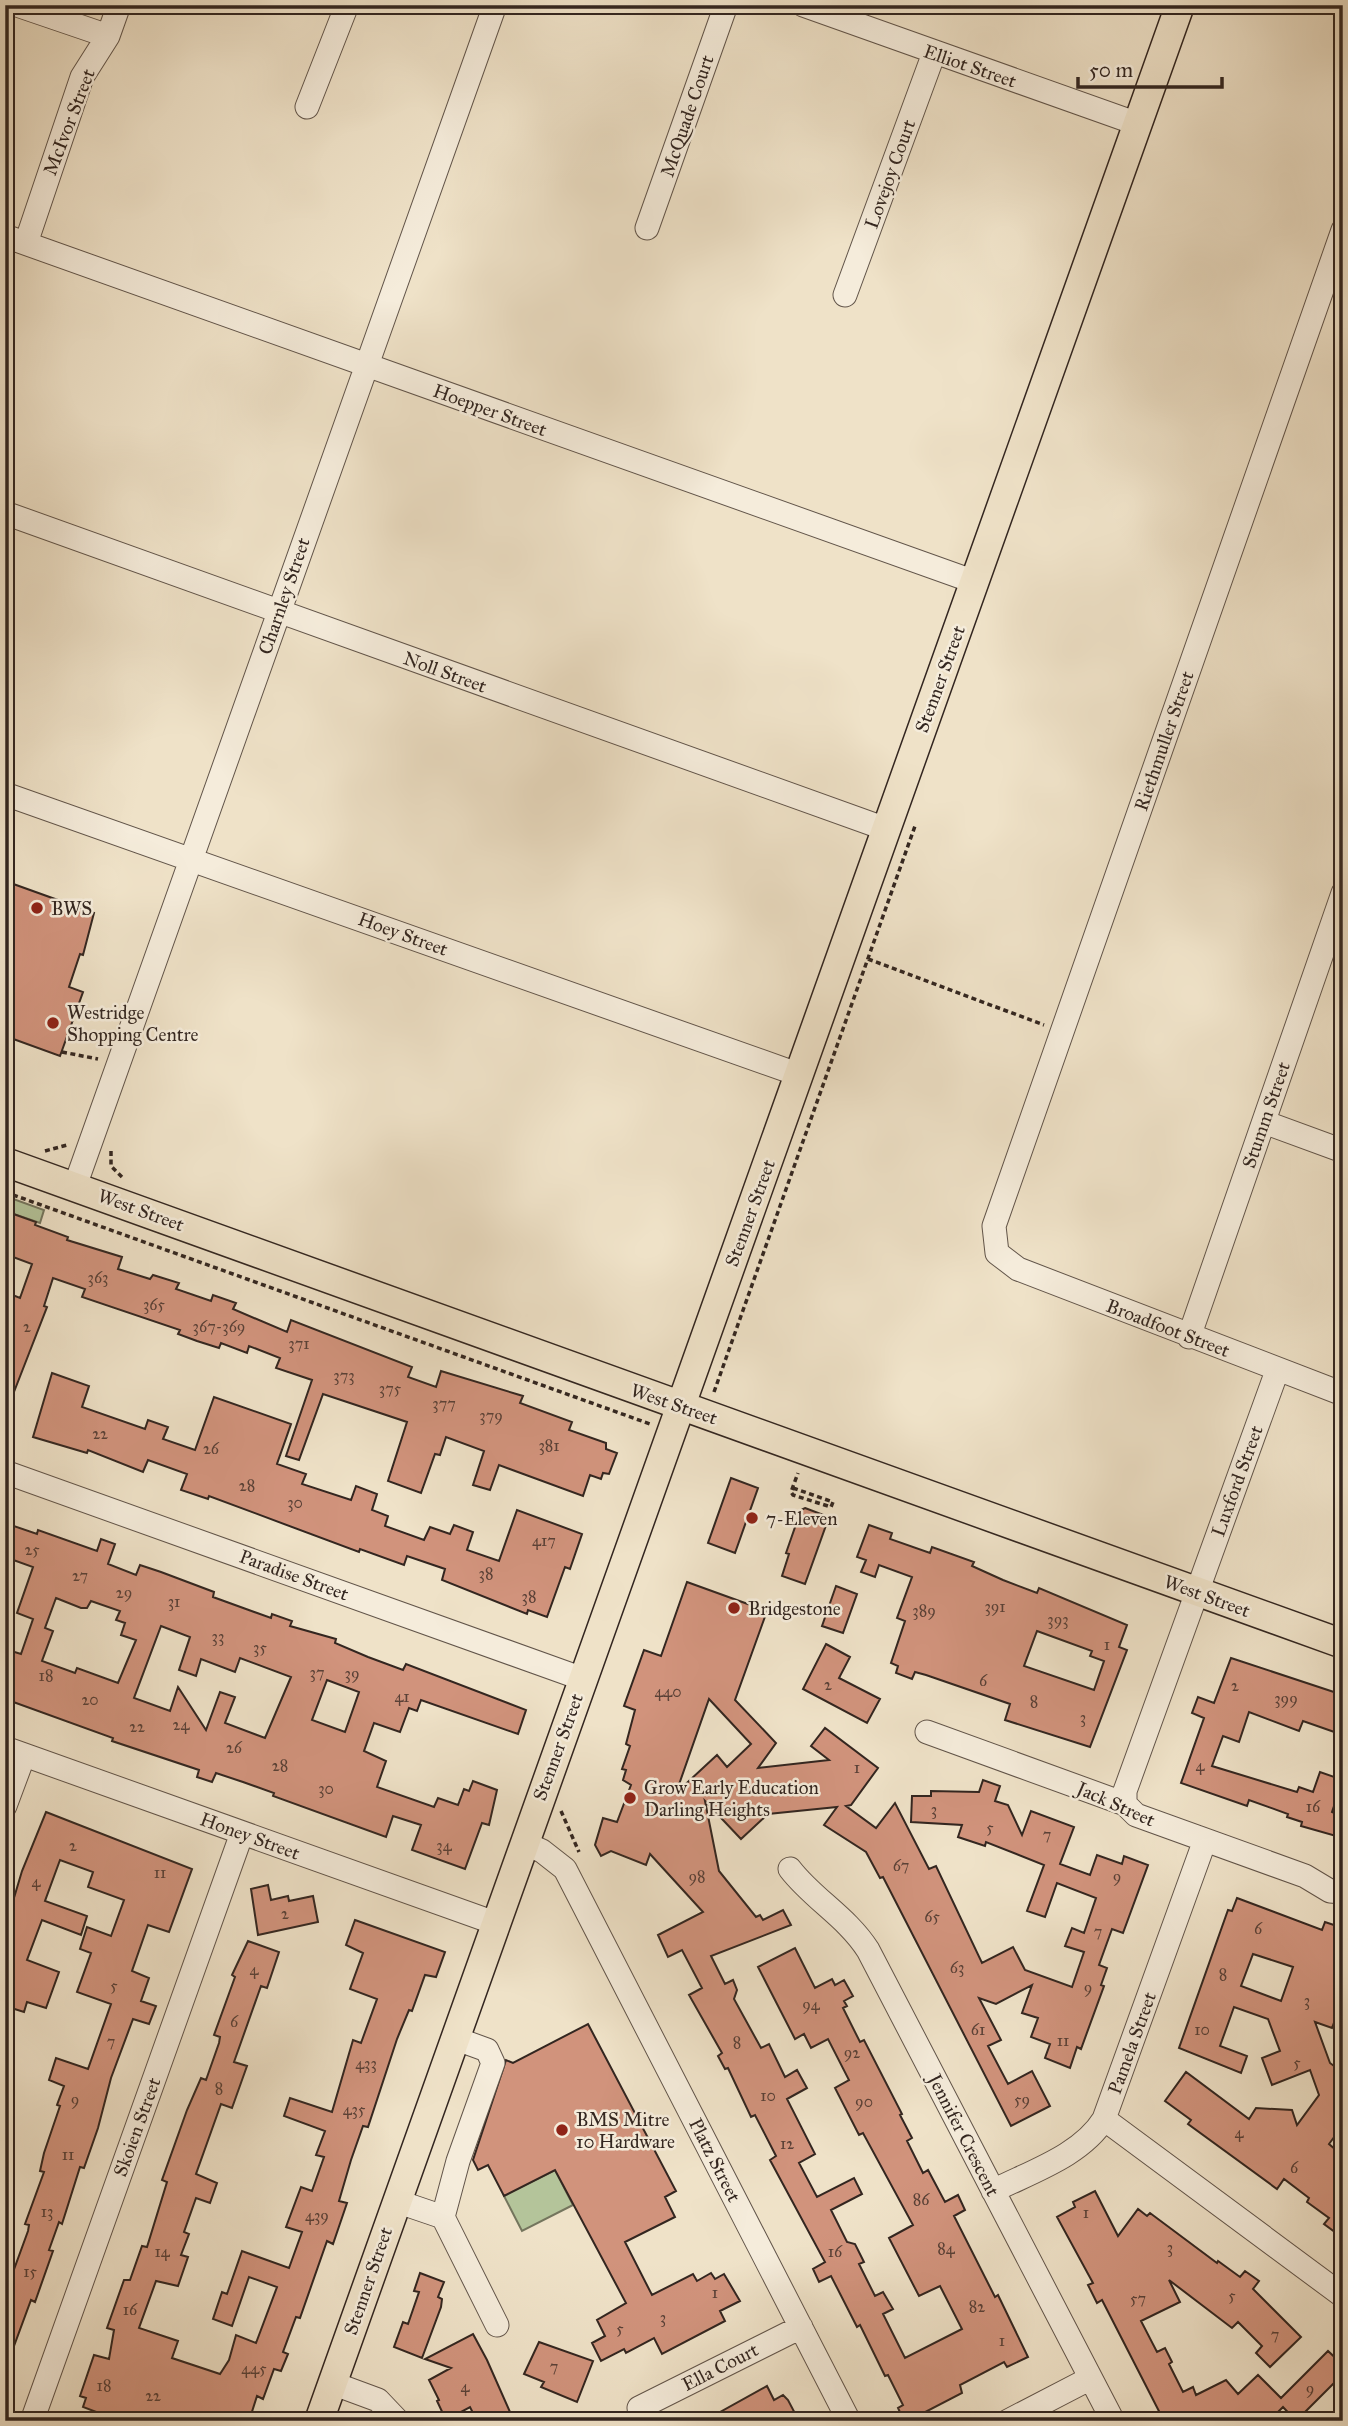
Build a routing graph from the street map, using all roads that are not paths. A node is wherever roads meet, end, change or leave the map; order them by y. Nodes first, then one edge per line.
1 (17, 5) edge
2 (119, 5) edge
3 (346, 5) edge
4 (495, 5) edge
5 (726, 5) edge
6 (803, 5) edge
7 (1180, 5) edge
8 (108, 36) junction
9 (934, 53) junction
10 (307, 107) dead end
11 (1138, 124) junction
12 (647, 228) dead end
13 (1343, 230) edge
14 (15, 239) edge
15 (845, 295) dead end
16 (365, 365) junction
17 (5, 513) edge
18 (975, 582) junction
19 (279, 612) junction
20 (5, 794) edge
21 (886, 830) junction
22 (191, 859) junction
23 (1343, 893) edge
24 (1338, 920) edge
25 (800, 1075) junction
26 (1264, 1122) junction
27 (1343, 1151) edge
28 (5, 1162) edge
29 (75, 1186) junction
30 (997, 1253) joint
31 (1189, 1336) junction
32 (1277, 1371) junction
33 (1343, 1394) edge
34 (681, 1407) junction
35 (5, 1472) edge
36 (1197, 1592) junction
37 (1343, 1644) edge
38 (583, 1679) junction
39 (927, 1732) dead end
40 (14, 1751) edge
41 (1125, 1804) junction
42 (5, 1806) edge
43 (242, 1833) junction
44 (1205, 1840) junction
45 (524, 1843) junction
46 (790, 1869) dead end
47 (1306, 1876) junction
48 (1343, 1881) edge
49 (1343, 1892) edge
50 (495, 1923) junction
51 (454, 2038) junction
52 (1104, 2119) junction
53 (993, 2191) junction
54 (396, 2201) junction
55 (443, 2217) junction
56 (1343, 2296) edge
57 (497, 2325) dead end
58 (801, 2327) junction
59 (1089, 2379) junction
60 (332, 2382) junction
61 (639, 2408) dead end
62 (32, 2421) edge
63 (319, 2421) edge
64 (398, 2421) edge
65 (849, 2421) edge
66 (1008, 2421) edge
67 (1113, 2421) edge

1 - 8 street
2 - 8 street, McIvor Street
3 - 10 street
4 - 16 street, Charnley Street
5 - 12 street, McQuade Court
6 - 9 street, Elliot Street
7 - 11 main road, Stenner Street
8 - 14 street, McIvor Street
9 - 11 street, Elliot Street
9 - 15 street, Lovejoy Court
11 - 18 main road, Stenner Street
13 - 30 street, Riethmuller Street
14 - 16 street, Hoepper Street
16 - 18 street, Hoepper Street
16 - 19 street, Charnley Street
17 - 19 street, Noll Street
18 - 21 main road, Stenner Street
19 - 21 street, Noll Street
19 - 22 street, Charnley Street
20 - 22 street, Hoey Street
21 - 25 main road, Stenner Street
22 - 25 street, Hoey Street
22 - 29 street, Charnley Street
23 - 24 street, Stumm Street
24 - 26 street, Stumm Street
25 - 34 main road, Stenner Street
26 - 27 street
26 - 31 street, Stumm Street
28 - 29 main road, West Street
29 - 34 main road, West Street
30 - 31 street, Broadfoot Street
31 - 32 street, Broadfoot Street
32 - 33 street, Broadfoot Street
32 - 36 street, Luxford Street
34 - 36 main road, West Street
34 - 38 main road, Stenner Street
35 - 38 street, Paradise Street
36 - 37 main road, West Street
36 - 41 street
38 - 45 main road, Stenner Street
39 - 41 street, Jack Street
40 - 42 street
40 - 43 street, Honey Street
41 - 44 street, Jack Street
43 - 50 street, Honey Street
43 - 62 street, Skoien Street
44 - 47 street, Jack Street
44 - 52 street, Pamela Street
45 - 50 main road, Stenner Street
45 - 58 street, Platz Street
46 - 53 street, Jennifer Crescent
47 - 48 street, Jack Street
47 - 49 street, Jack Street
50 - 51 main road, Stenner Street
51 - 54 main road, Stenner Street
51 - 55 street
52 - 53 street, Pamela Street
52 - 56 street
53 - 59 street, Jennifer Crescent
54 - 55 street
54 - 60 main road, Stenner Street
55 - 57 street
58 - 61 street, Ella Court
58 - 65 street, Platz Street
59 - 66 street
59 - 67 street, Jennifer Crescent
60 - 63 main road, Stenner Street
60 - 64 street

